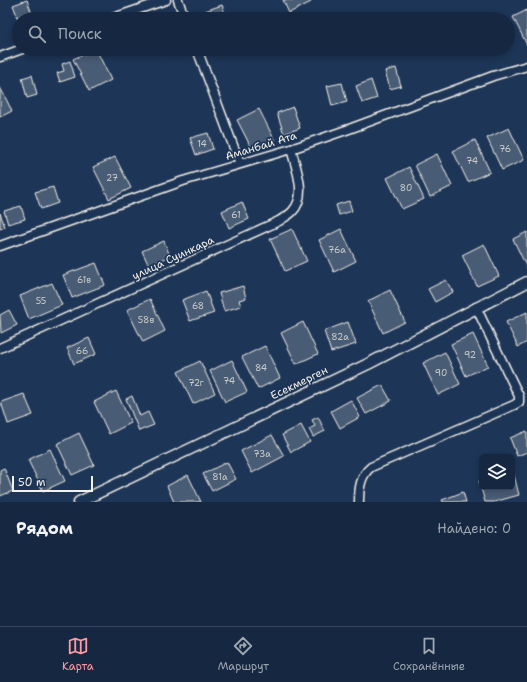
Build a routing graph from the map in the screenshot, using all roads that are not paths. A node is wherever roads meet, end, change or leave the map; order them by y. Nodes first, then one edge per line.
1 (166, 0) edge
2 (178, 0) edge
3 (131, 12) edge
4 (183, 12) edge
5 (12, 52) edge
6 (0, 56) edge
7 (200, 56) edge
8 (527, 66) edge
9 (292, 149) junction
10 (240, 164) junction
11 (0, 246) edge
12 (527, 282) edge
13 (476, 307) junction
14 (0, 348) edge
15 (79, 502) edge
16 (359, 502) edge

1 - 3 street
2 - 4 street
5 - 6 street
7 - 10 street
8 - 9 street, Аманбай Ата
9 - 10 street, Аманбай Ата
9 - 14 street, улица Суинкара
10 - 11 street, Аманбай Ата
12 - 13 street, Eсекмерген
13 - 15 street, Eсекмерген
13 - 16 street

